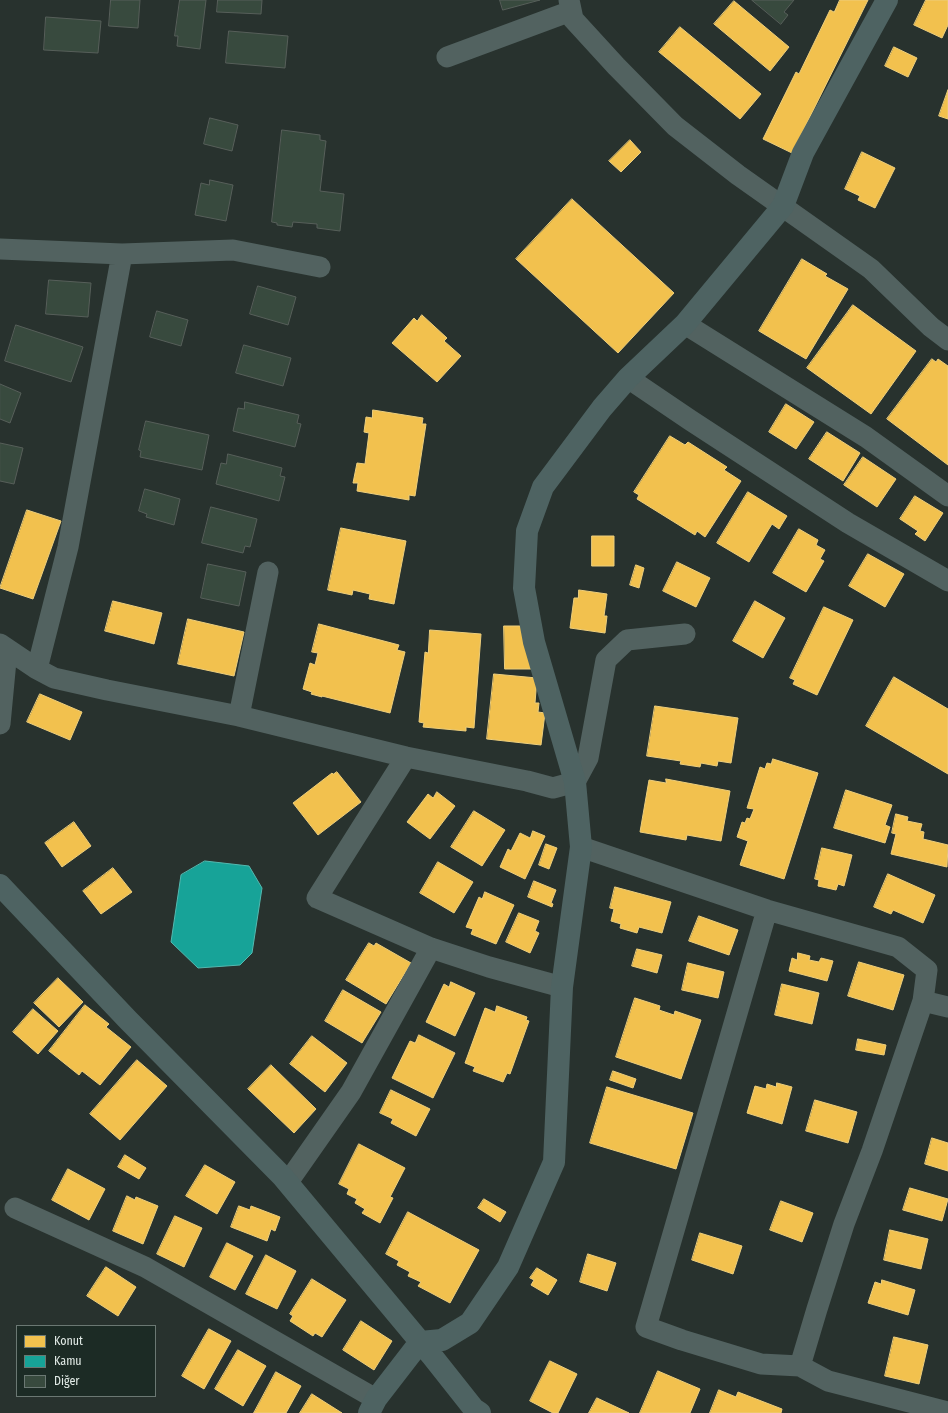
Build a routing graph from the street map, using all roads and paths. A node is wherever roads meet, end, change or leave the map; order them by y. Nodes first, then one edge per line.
1 (887, 0) edge
2 (570, 5) edge
3 (447, 57) dead end
4 (783, 206) junction
5 (0, 249) edge
6 (122, 254) junction
7 (320, 267) dead end
8 (685, 324) junction
9 (948, 340) edge
10 (628, 378) junction
11 (948, 496) edge
12 (268, 572) dead end
13 (948, 581) edge
14 (685, 634) dead end
15 (4, 647) edge
16 (37, 669) junction
17 (239, 716) junction
18 (0, 724) edge
19 (406, 757) junction
20 (575, 782) junction
21 (581, 847) junction
22 (0, 885) edge
23 (767, 910) junction
24 (431, 948) junction
25 (562, 987) junction
26 (923, 1001) junction
27 (948, 1007) edge
28 (288, 1182) junction
29 (15, 1208) dead end
30 (420, 1342) junction
31 (800, 1366) junction
32 (372, 1406) edge
33 (917, 1408) edge
34 (948, 1412) edge
35 (480, 1413) edge

1 - 4 main road
2 - 3 street
2 - 4 street
4 - 8 main road
4 - 9 street
5 - 6 street
6 - 7 street
6 - 16 street
8 - 10 main road
8 - 11 street
10 - 13 street
10 - 20 main road
12 - 17 street
14 - 20 street
15 - 16 street
15 - 18 street
16 - 17 street
17 - 19 street
19 - 20 street
19 - 24 street
20 - 21 main road
21 - 23 street
21 - 25 main road
22 - 28 main road
23 - 26 street
23 - 31 street
24 - 25 street
24 - 28 street
25 - 30 main road
26 - 27 street
26 - 31 street
28 - 30 main road
29 - 32 street
30 - 32 main road
30 - 35 main road
31 - 33 street
33 - 34 street

